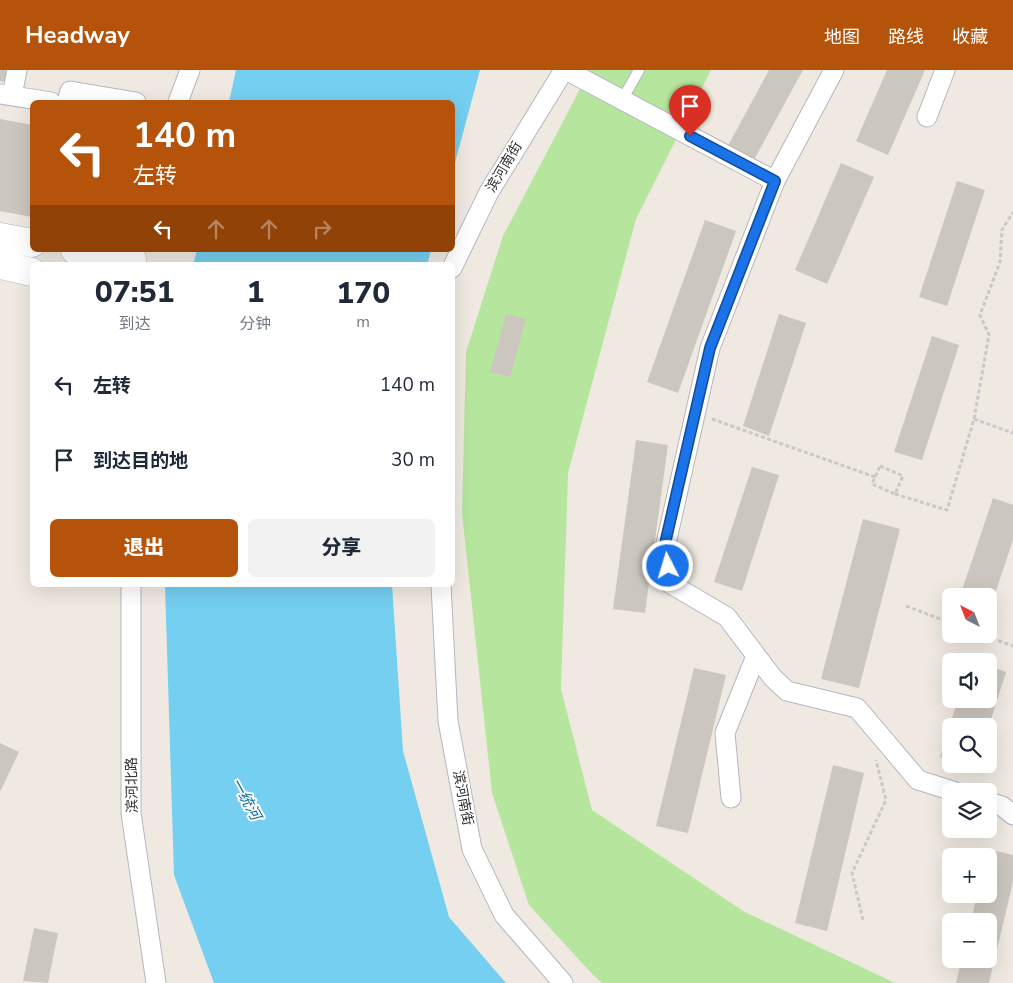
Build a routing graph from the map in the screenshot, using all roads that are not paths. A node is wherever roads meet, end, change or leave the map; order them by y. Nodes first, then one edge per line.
1 (17, 70) edge
2 (190, 70) edge
3 (565, 70) edge
4 (639, 70) edge
5 (834, 70) edge
6 (946, 70) edge
7 (6, 95) edge
8 (38, 100) edge
9 (68, 100) edge
10 (124, 100) edge
11 (179, 100) edge
12 (622, 100) junction
13 (927, 116) dead end
14 (775, 181) junction
15 (0, 237) edge
16 (30, 243) edge
17 (89, 252) edge
18 (132, 258) edge
19 (455, 262) edge
20 (0, 266) edge
21 (30, 272) edge
22 (131, 587) edge
23 (440, 587) edge
24 (756, 656) junction
25 (942, 788) edge
26 (732, 798) dead end
27 (997, 804) edge
28 (1013, 815) edge
29 (156, 983) edge
30 (563, 983) edge

1 - 7 street
2 - 11 street
3 - 12 street
3 - 19 street, 滨河南街
4 - 12 lane
5 - 14 street
6 - 13 street
7 - 8 street
9 - 10 street
12 - 14 street
14 - 24 street
15 - 16 street
17 - 18 street
20 - 21 street
22 - 29 street, 滨河北路
23 - 30 street, 滨河南街
24 - 25 street
24 - 26 street
27 - 28 street

